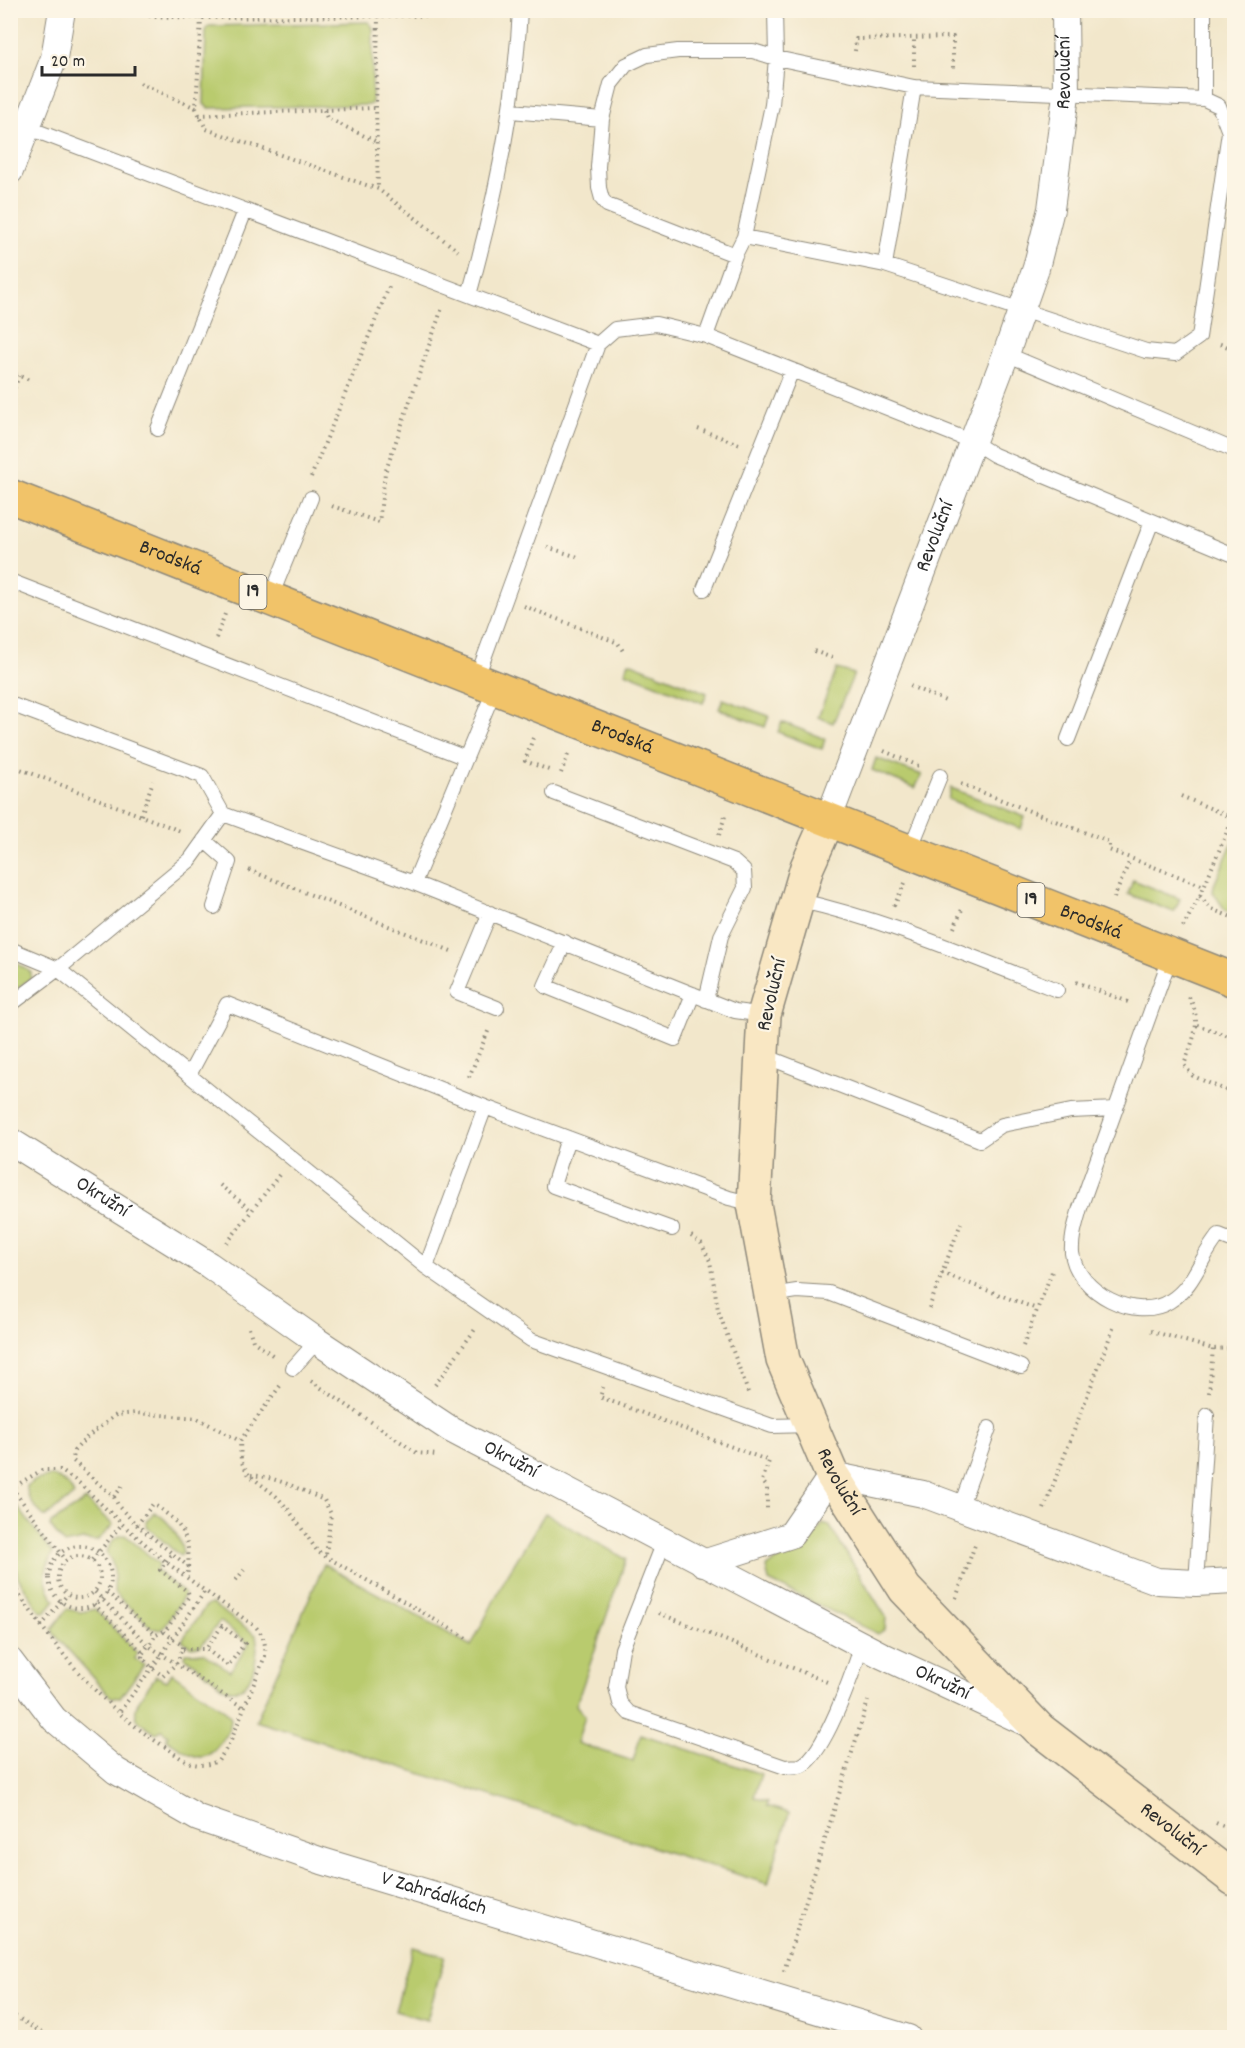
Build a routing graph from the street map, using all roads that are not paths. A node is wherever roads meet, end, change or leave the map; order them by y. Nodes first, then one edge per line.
1 (62, 10) edge
2 (775, 10) edge
3 (1065, 10) edge
4 (1204, 10) edge
5 (520, 12) edge
6 (776, 58) junction
7 (914, 87) junction
8 (1066, 95) junction
9 (1204, 99) junction
10 (511, 111) junction
11 (602, 119) junction
12 (19, 124) edge
13 (10, 171) edge
14 (245, 211) junction
15 (744, 237) junction
16 (735, 255) junction
17 (885, 265) junction
18 (469, 295) junction
19 (1023, 309) junction
20 (706, 336) junction
21 (598, 344) junction
22 (1006, 354) junction
23 (792, 370) junction
24 (158, 429) dead end
25 (973, 442) junction
26 (1234, 450) edge
27 (10, 496) edge
28 (311, 498) road end
29 (1152, 521) junction
30 (1234, 555) edge
31 (10, 581) edge
32 (704, 589) dead end
33 (270, 599) junction
34 (485, 684) junction
35 (10, 704) edge
36 (1068, 739) dead end
37 (466, 758) junction
38 (940, 776) road end
39 (554, 793) dead end
40 (224, 814) junction
41 (828, 820) junction
42 (204, 840) junction
43 (907, 867) junction
44 (414, 883) junction
45 (797, 900) junction
46 (214, 907) dead end
47 (490, 913) junction
48 (565, 942) junction
49 (1175, 944) junction
50 (10, 949) edge
51 (58, 969) junction
52 (1234, 980) edge
53 (1057, 990) road end
54 (699, 997) junction
55 (10, 1005) edge
56 (497, 1008) road end
57 (764, 1015) junction
58 (762, 1055) junction
59 (189, 1075) junction
60 (484, 1107) junction
61 (1116, 1109) junction
62 (568, 1138) junction
63 (10, 1141) edge
64 (754, 1204) junction
65 (672, 1229) dead end
66 (1234, 1241) edge
67 (426, 1267) junction
68 (771, 1295) junction
69 (317, 1341) junction
70 (1018, 1366) road end
71 (293, 1368) road end
72 (1207, 1415) road end
73 (811, 1425) junction
74 (989, 1428) dead end
75 (832, 1475) junction
76 (960, 1508) junction
77 (664, 1542) junction
78 (703, 1563) junction
79 (1234, 1581) edge
80 (1196, 1583) junction
81 (862, 1645) junction
82 (10, 1661) edge
83 (1039, 1729) junction
84 (1234, 1879) edge
85 (908, 2037) edge

1 - 12 street
2 - 6 lane
3 - 8 street, Revoluční
4 - 9 lane
5 - 10 lane
6 - 7 lane
6 - 11 lane
6 - 15 lane
7 - 8 lane
7 - 17 lane
8 - 9 lane
8 - 19 street, Revoluční
9 - 19 lane
10 - 11 lane
10 - 18 lane
11 - 16 lane
12 - 13 street
12 - 14 lane
14 - 18 lane
14 - 24 lane
15 - 16 lane
15 - 17 lane
16 - 20 lane
17 - 19 lane
18 - 21 lane
19 - 22 street, Revoluční
20 - 21 lane
20 - 23 lane
21 - 34 lane
22 - 25 street, Revoluční
22 - 26 lane
23 - 25 lane
23 - 32 lane
25 - 29 lane
25 - 41 street, Revoluční
27 - 33 main road, Brodská / 19
28 - 33 lane
29 - 30 lane
29 - 36 lane
31 - 37 lane
33 - 34 main road, Brodská / 19
34 - 37 lane
34 - 41 main road, Brodská / 19
35 - 40 lane
37 - 44 lane
38 - 43 lane
39 - 54 lane
40 - 42 lane
40 - 44 lane
41 - 43 main road, Brodská / 19
41 - 45 street, Revoluční
42 - 46 lane
42 - 51 lane
43 - 49 main road, Brodská / 19
44 - 47 lane
45 - 53 lane
45 - 57 street, Revoluční
47 - 48 lane
47 - 56 lane
48 - 54 lane
48 - 54 lane
49 - 52 main road, Brodská / 19
49 - 61 lane
50 - 51 lane
51 - 55 lane
51 - 59 lane
54 - 57 lane
57 - 58 street, Revoluční
58 - 61 lane
58 - 64 street, Revoluční
59 - 60 lane
59 - 67 lane
60 - 62 lane
60 - 67 lane
61 - 66 lane
62 - 64 lane
62 - 65 lane
63 - 69 street, Okružní
64 - 68 street, Revoluční
67 - 73 lane
68 - 70 lane
68 - 73 street, Revoluční
69 - 71 lane
69 - 77 street, Okružní
72 - 80 lane
73 - 75 street, Revoluční
74 - 76 lane
75 - 76 street
75 - 78 street
75 - 83 street, Revoluční
76 - 80 street
77 - 78 street, Okružní
77 - 81 lane
78 - 81 street, Okružní
79 - 80 street
81 - 83 street, Okružní
82 - 85 street, V Zahrádkách
83 - 84 street, Revoluční

